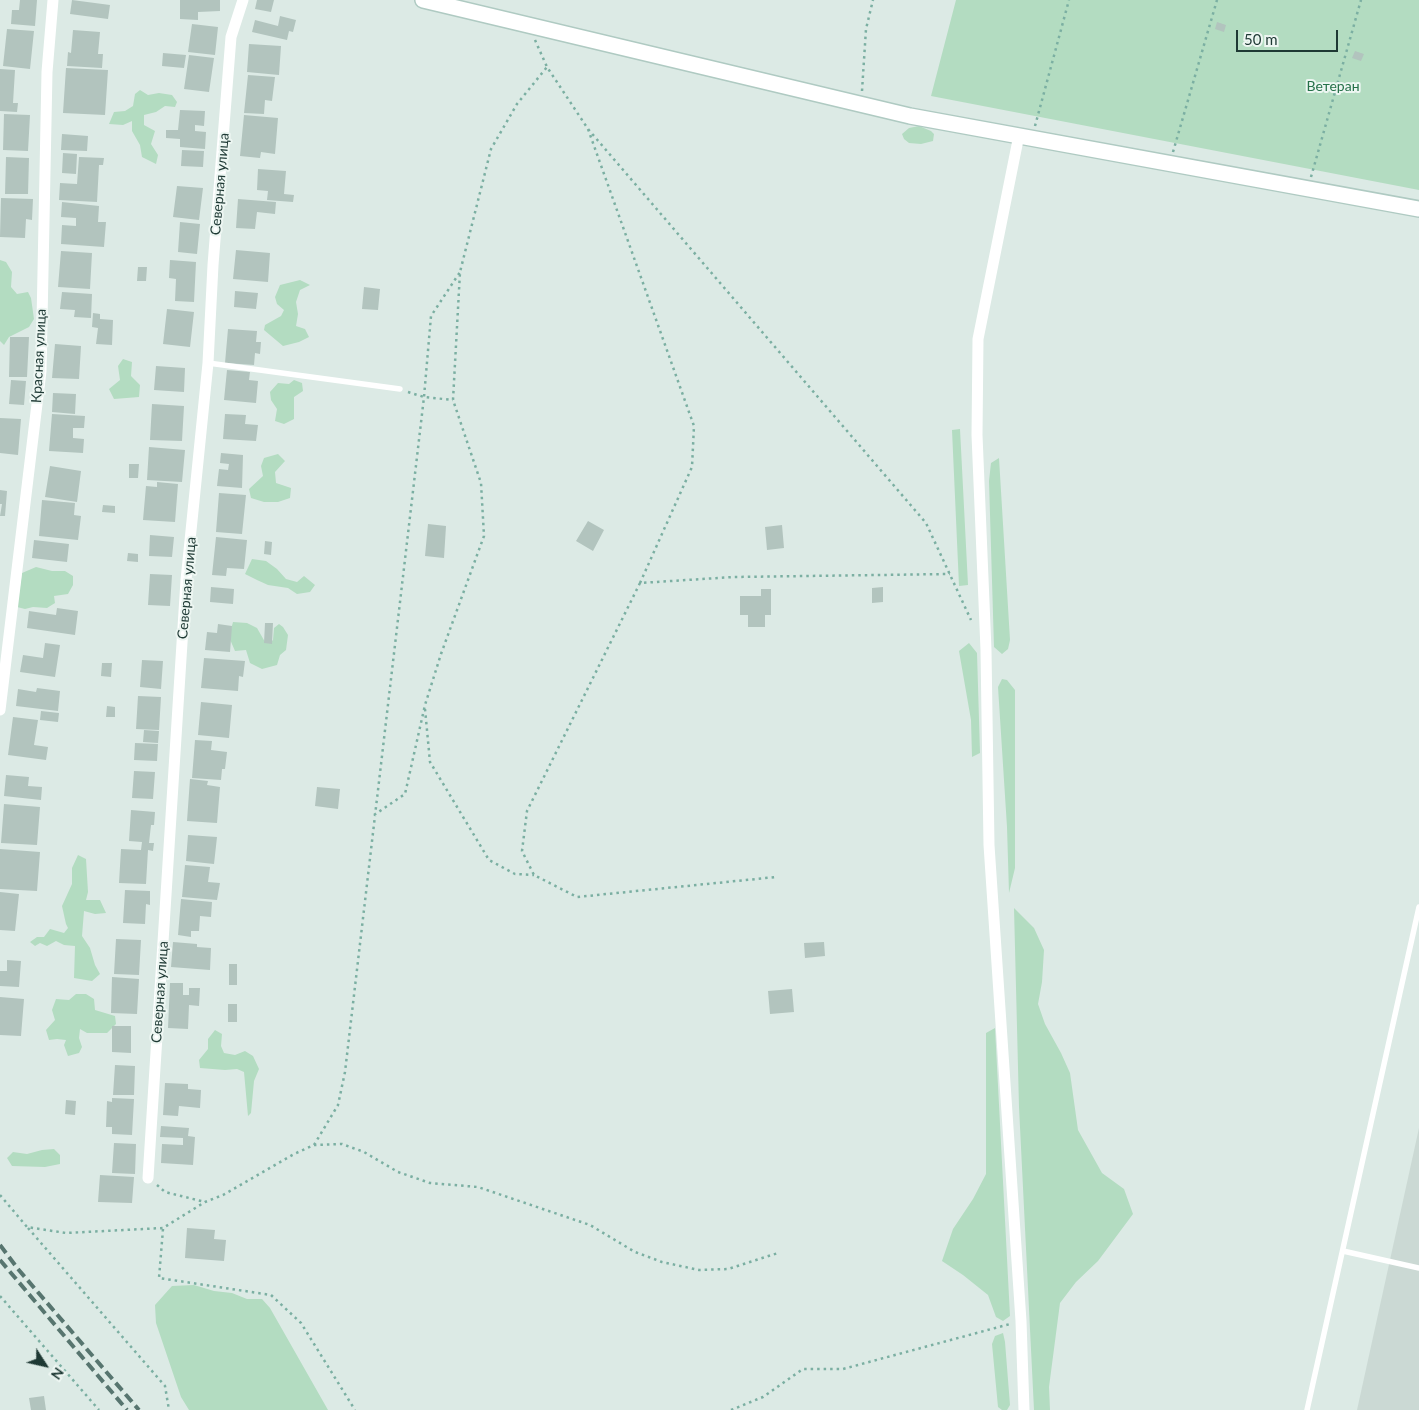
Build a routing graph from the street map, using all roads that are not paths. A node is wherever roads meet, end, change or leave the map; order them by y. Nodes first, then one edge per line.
1 (53, 0) edge
2 (243, 0) edge
3 (423, 0) edge
4 (467, 5) edge
5 (1026, 136) junction
6 (1419, 209) edge
7 (208, 363) junction
8 (400, 389) road end
9 (0, 710) edge
10 (1419, 907) edge
11 (148, 1178) road end
12 (1343, 1251) junction
13 (1419, 1268) edge
14 (1024, 1410) edge
15 (1307, 1410) edge

1 - 9 street, Красная улица
2 - 7 street, Северная улица
3 - 4 street
4 - 5 street
5 - 6 street
5 - 14 street
7 - 8 lane
7 - 11 street, Северная улица
10 - 12 lane
12 - 13 lane
12 - 15 lane

